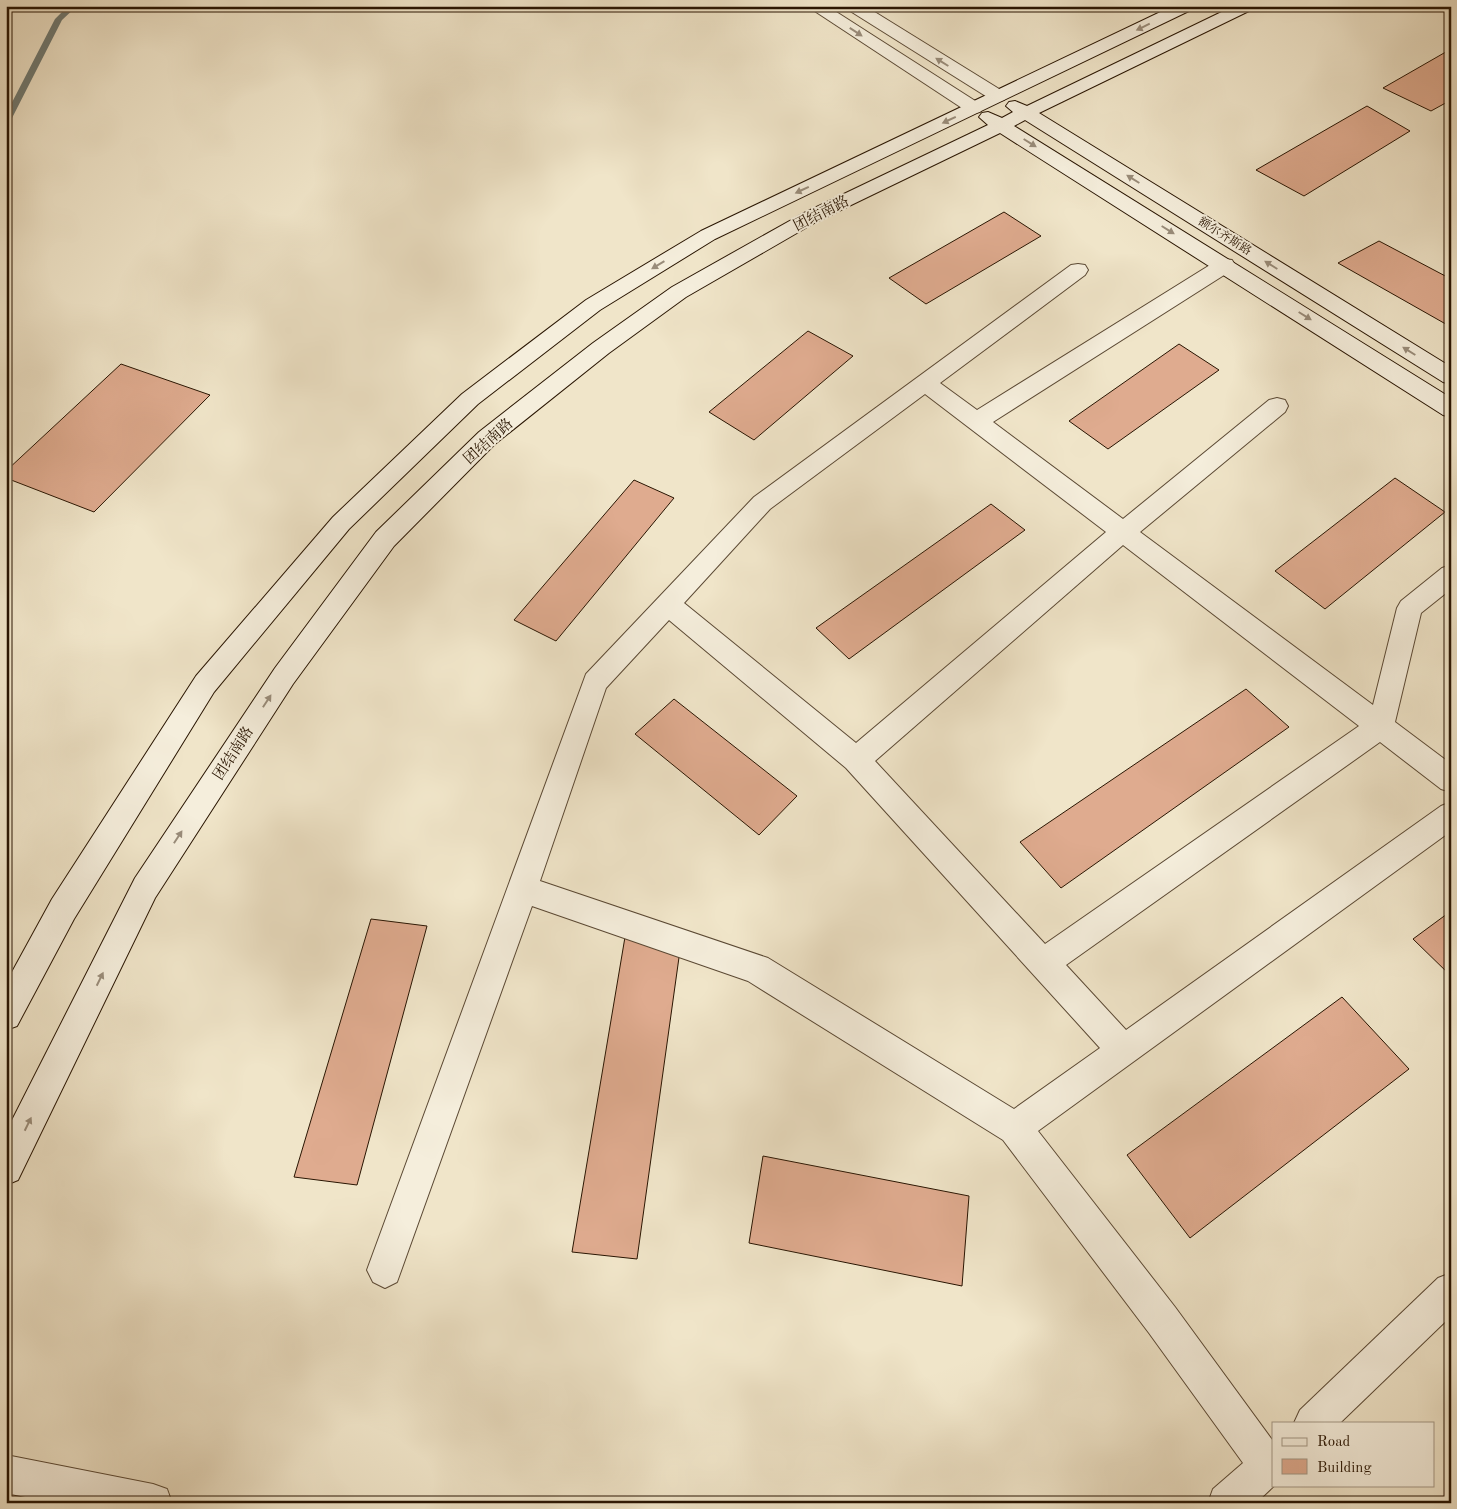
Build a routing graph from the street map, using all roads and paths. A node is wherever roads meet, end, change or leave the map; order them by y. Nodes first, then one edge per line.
1 (815, 6) edge
2 (853, 6) edge
3 (1187, 6) edge
4 (1247, 6) edge
5 (998, 96) junction
6 (974, 108) junction
7 (1026, 112) junction
8 (1001, 125) junction
9 (1225, 265) junction
10 (1078, 270) dead end
11 (1451, 377) edge
12 (926, 383) junction
13 (1277, 406) dead end
14 (1451, 409) edge
15 (977, 421) junction
16 (1123, 532) junction
17 (1451, 575) edge
18 (667, 604) junction
19 (1381, 726) junction
20 (856, 760) junction
21 (1451, 780) edge
22 (1451, 816) edge
23 (523, 889) junction
24 (1043, 963) junction
25 (6, 1015) edge
26 (1123, 1050) junction
27 (1015, 1128) junction
28 (6, 1168) edge
29 (385, 1270) dead end
30 (1451, 1291) edge
31 (1314, 1422) edge
32 (1271, 1463) edge
33 (6, 1474) edge
34 (153, 1503) edge
35 (1227, 1503) edge

1 -> 6 street
5 -> 2 street, 额尔齐斯路
3 -> 5 street, 团结南路
4 - 7 street, 团结南路
5 - 6 street, 团结南路
5 - 7 street, 额尔齐斯路
6 - 8 street
6 -> 25 street, 团结南路
7 - 8 street, 团结南路
11 -> 7 street, 额尔齐斯路
8 -> 9 street
28 -> 8 street, 团结南路
9 -> 14 street
9 - 15 street
10 - 12 street
12 - 15 street
12 - 18 street
13 - 16 street
15 - 16 street
16 - 19 street
16 - 20 street
17 - 19 street
18 - 20 street
18 - 23 street
19 - 21 street
19 - 24 street
20 - 24 street
22 - 26 street
23 - 27 street
23 - 29 street
24 - 26 street
26 - 27 street
27 - 32 street
30 - 31 street
32 - 35 street
33 - 34 street

